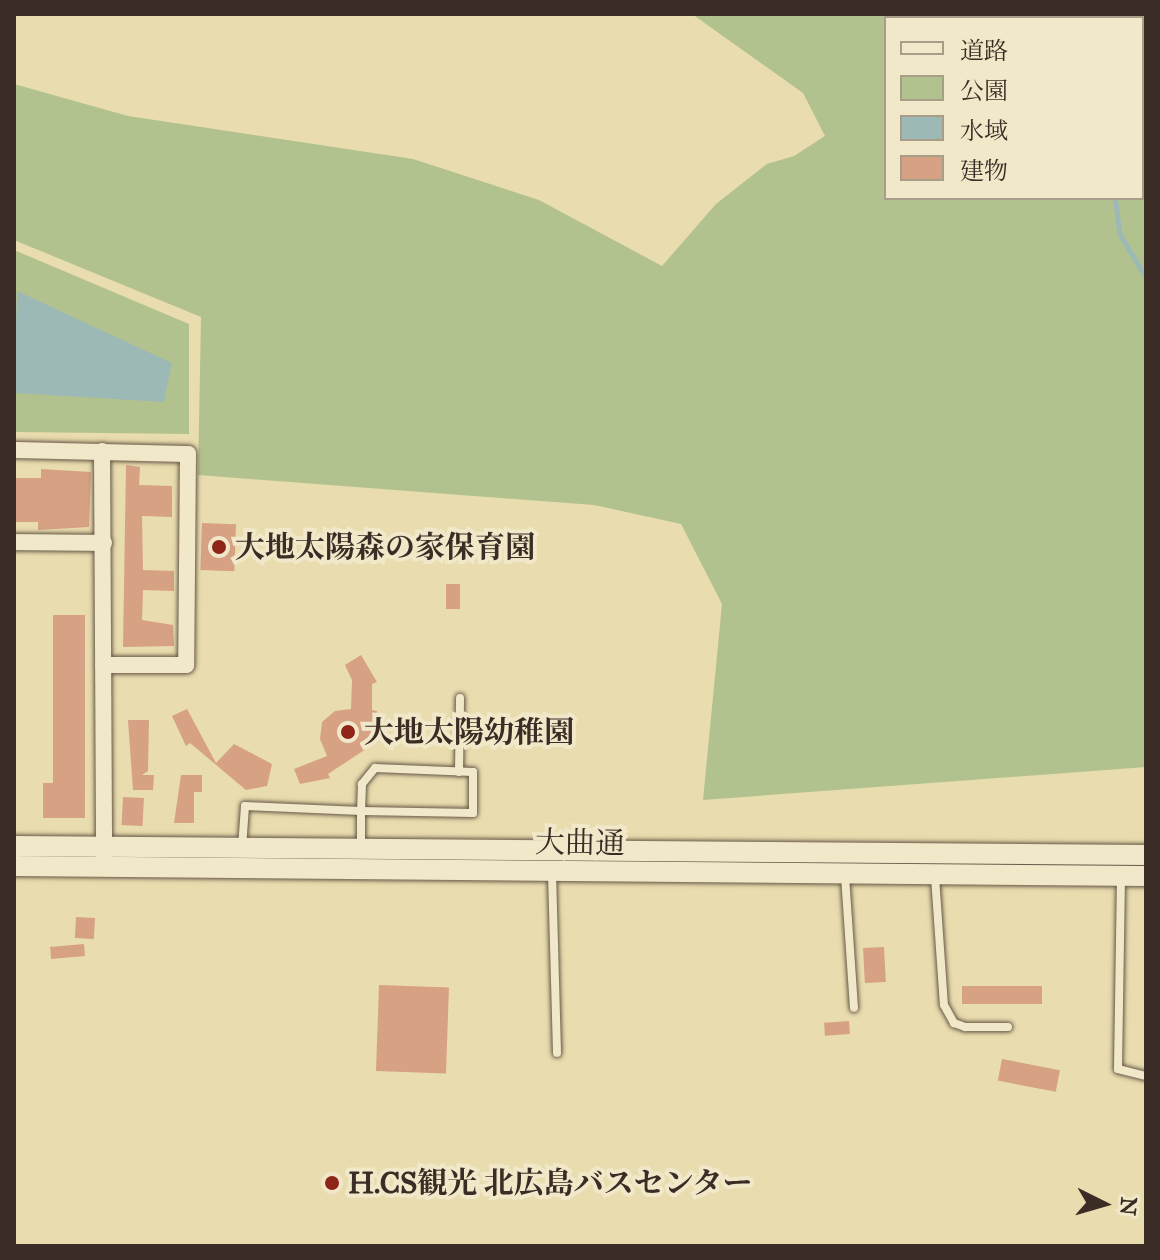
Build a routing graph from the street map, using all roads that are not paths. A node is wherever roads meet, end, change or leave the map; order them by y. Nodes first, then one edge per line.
1 (14, 450) edge
2 (102, 451) junction
3 (14, 542) edge
4 (104, 543) junction
5 (103, 665) junction
6 (460, 698) dead end
7 (459, 772) junction
8 (361, 811) junction
9 (14, 846) edge
10 (242, 849) junction
11 (361, 850) junction
12 (1146, 855) edge
13 (104, 858) junction
14 (14, 866) edge
15 (552, 873) junction
16 (845, 876) junction
17 (1121, 876) junction
18 (1146, 876) edge
19 (935, 877) junction
20 (854, 1008) dead end
21 (1008, 1027) dead end
22 (557, 1053) dead end
23 (1146, 1076) edge

1 - 2 street
2 - 4 street
2 - 5 street
3 - 4 street
4 - 5 street
5 - 13 street
6 - 7 lane
7 - 8 lane
7 - 8 lane
8 - 10 lane
8 - 11 lane
9 - 13 street, 大曲通
10 - 11 street, 大曲通
10 - 13 street, 大曲通
11 - 12 street, 大曲通
13 - 14 street, 大曲通
13 - 15 street, 大曲通
15 - 16 street, 大曲通
15 - 22 lane
16 - 19 street, 大曲通
16 - 20 lane
17 - 18 street, 大曲通
17 - 19 street, 大曲通
17 - 23 lane
19 - 21 lane

